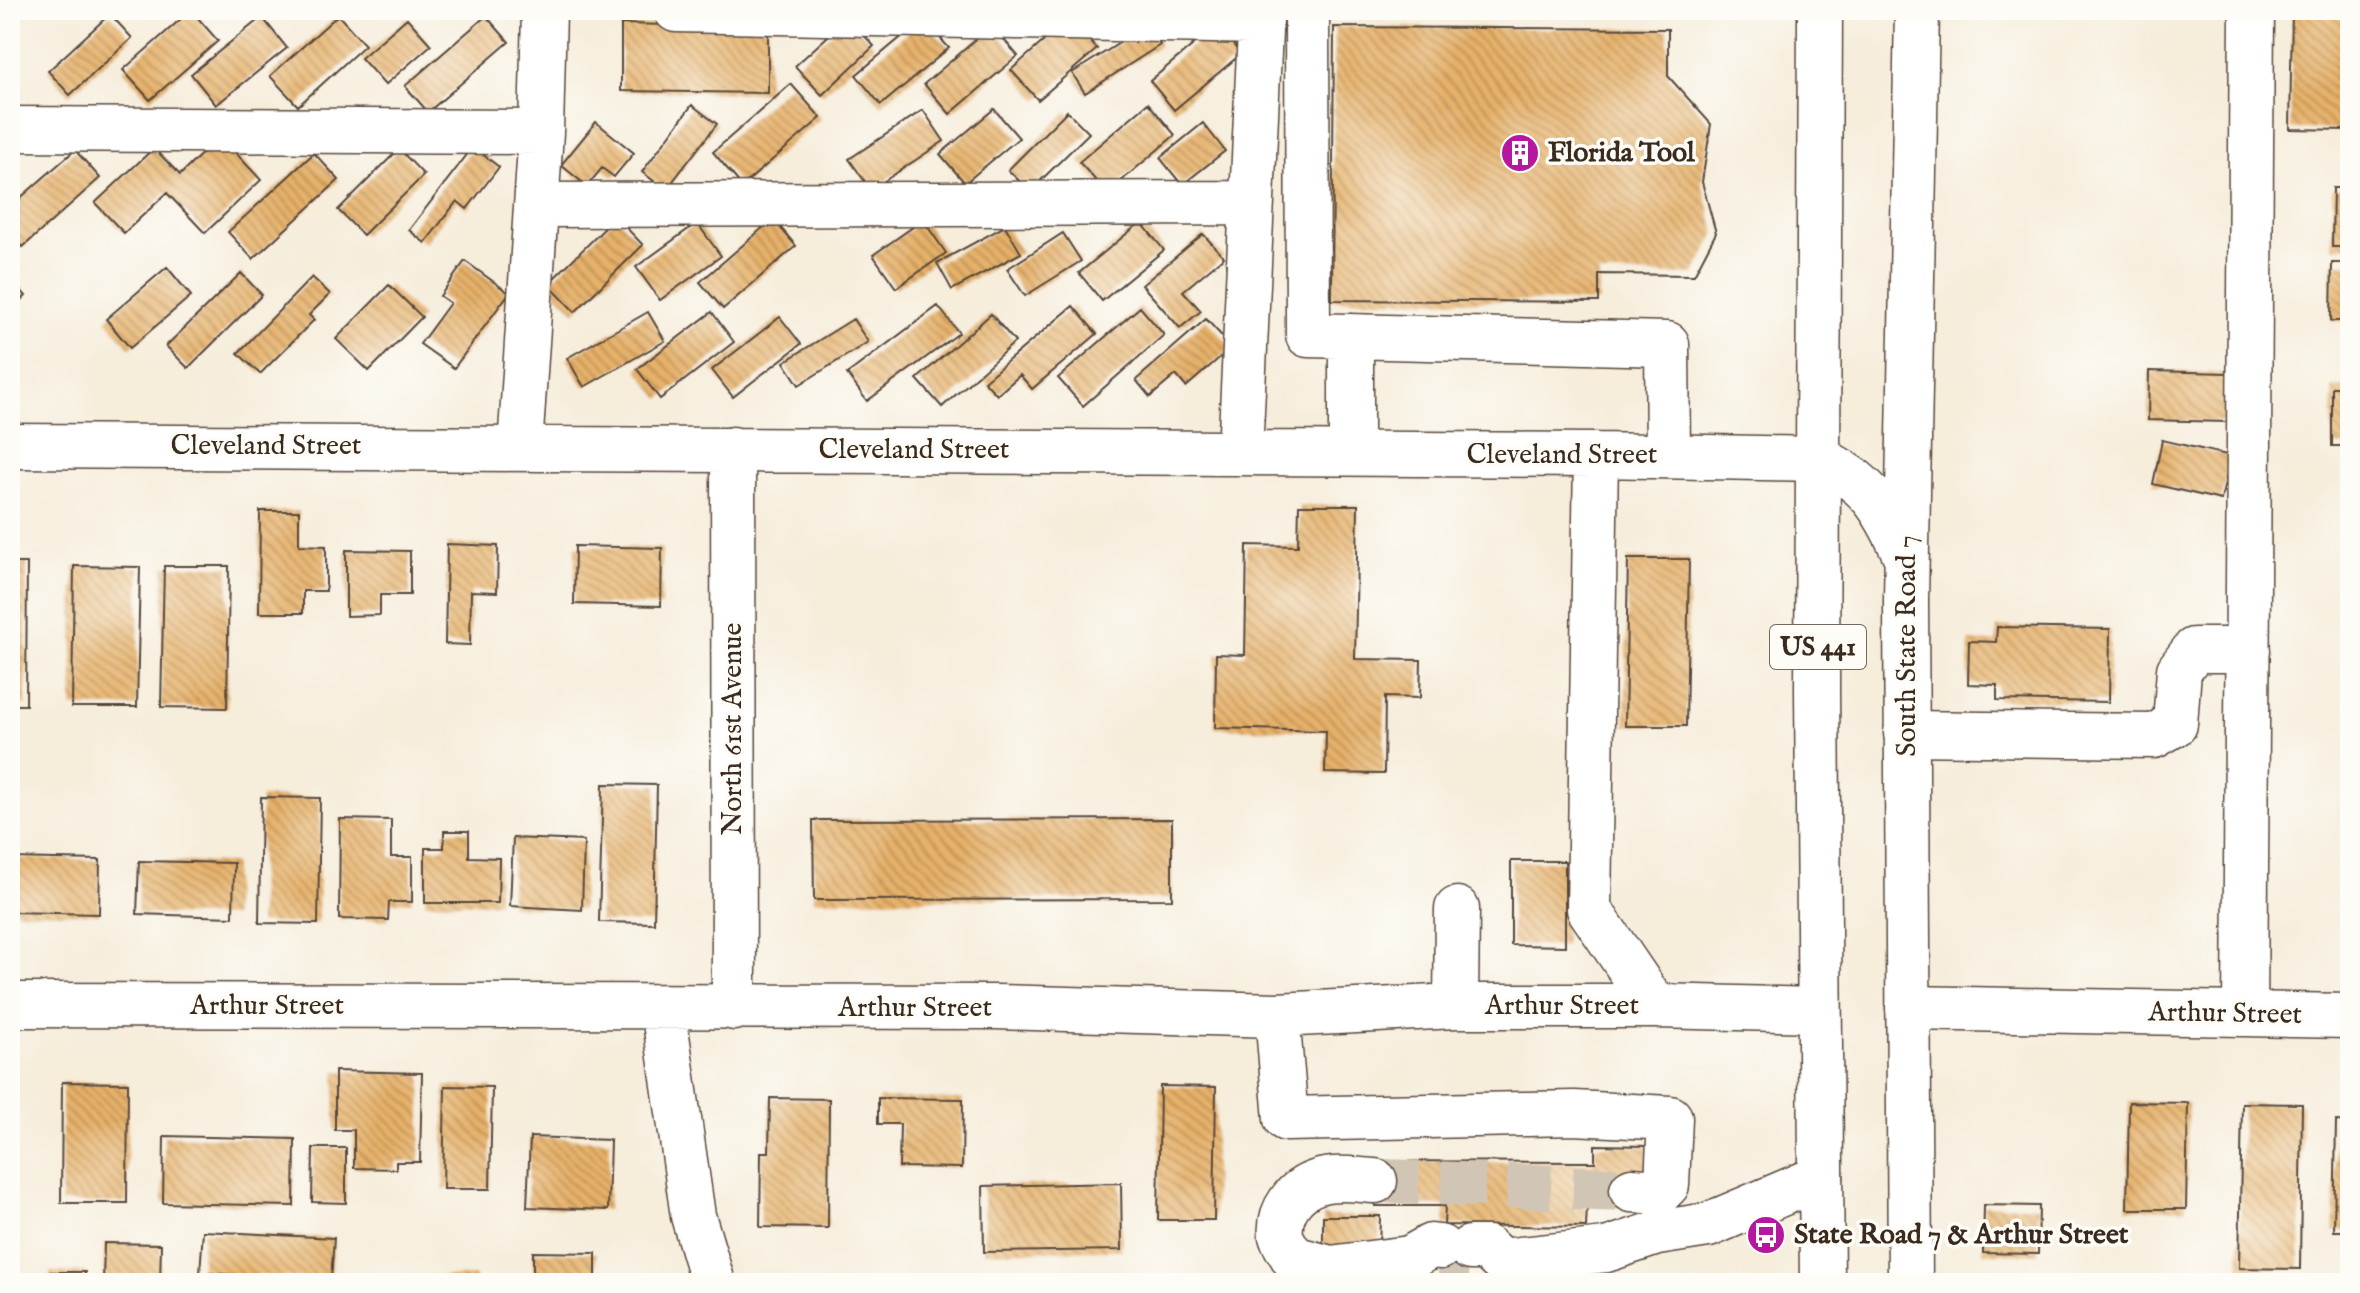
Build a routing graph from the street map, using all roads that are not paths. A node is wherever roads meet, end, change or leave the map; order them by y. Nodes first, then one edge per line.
1 (544, 10) edge
2 (676, 10) edge
3 (1307, 10) edge
4 (1820, 10) edge
5 (1917, 10) edge
6 (2252, 10) edge
7 (1261, 16) edge
8 (10, 129) edge
9 (541, 132) junction
10 (1252, 203) junction
11 (536, 205) junction
12 (1351, 336) junction
13 (10, 446) edge
14 (520, 448) junction
15 (733, 449) junction
16 (1240, 453) junction
17 (1351, 453) junction
18 (1596, 455) junction
19 (1668, 456) junction
20 (1819, 459) junction
21 (1907, 559) junction
22 (2248, 650) junction
23 (1906, 733) junction
24 (1457, 909) dead end
25 (10, 1005) edge
26 (1456, 1006) junction
27 (1655, 1006) junction
28 (663, 1008) junction
29 (734, 1008) junction
30 (1908, 1008) junction
31 (1819, 1010) junction
32 (2245, 1014) junction
33 (1277, 1015) junction
34 (2350, 1016) edge
35 (1821, 1177) junction
36 (1375, 1181) tunnel mouth
37 (1632, 1190) tunnel mouth
38 (713, 1283) edge
39 (1822, 1283) edge
40 (1910, 1283) edge

1 - 9 street
2 - 7 street
3 - 12 street
4 - 20 street, US 441
5 - 21 street, South State Road 7 / US 441
6 - 22 street
7 - 10 street
8 - 9 street
9 - 11 street
10 - 11 street
10 - 16 street
11 - 14 street
12 - 17 street
12 - 19 street
13 - 14 street, Cleveland Street
14 - 15 street, Cleveland Street
15 - 16 street, Cleveland Street
15 - 29 street, North 61st Avenue
16 - 17 street, Cleveland Street
17 - 18 street, Cleveland Street
18 - 19 street, Cleveland Street
18 - 27 street
19 - 20 street, Cleveland Street
20 - 21 street
20 - 31 street, US 441
21 - 23 street, South State Road 7 / US 441
22 - 23 street
22 - 32 street
23 - 30 street, South State Road 7 / US 441
24 - 26 street
25 - 28 street, Arthur Street
26 - 27 street, Arthur Street
26 - 33 street, Arthur Street
27 - 31 street, Arthur Street
28 - 29 street, Arthur Street
28 - 38 street
29 - 33 street, Arthur Street
30 - 32 street, Arthur Street
30 - 40 street, South State Road 7 / US 441
31 - 35 street, US 441
32 - 34 street, Arthur Street
33 - 37 street
35 - 36 street
35 - 39 street, US 441

